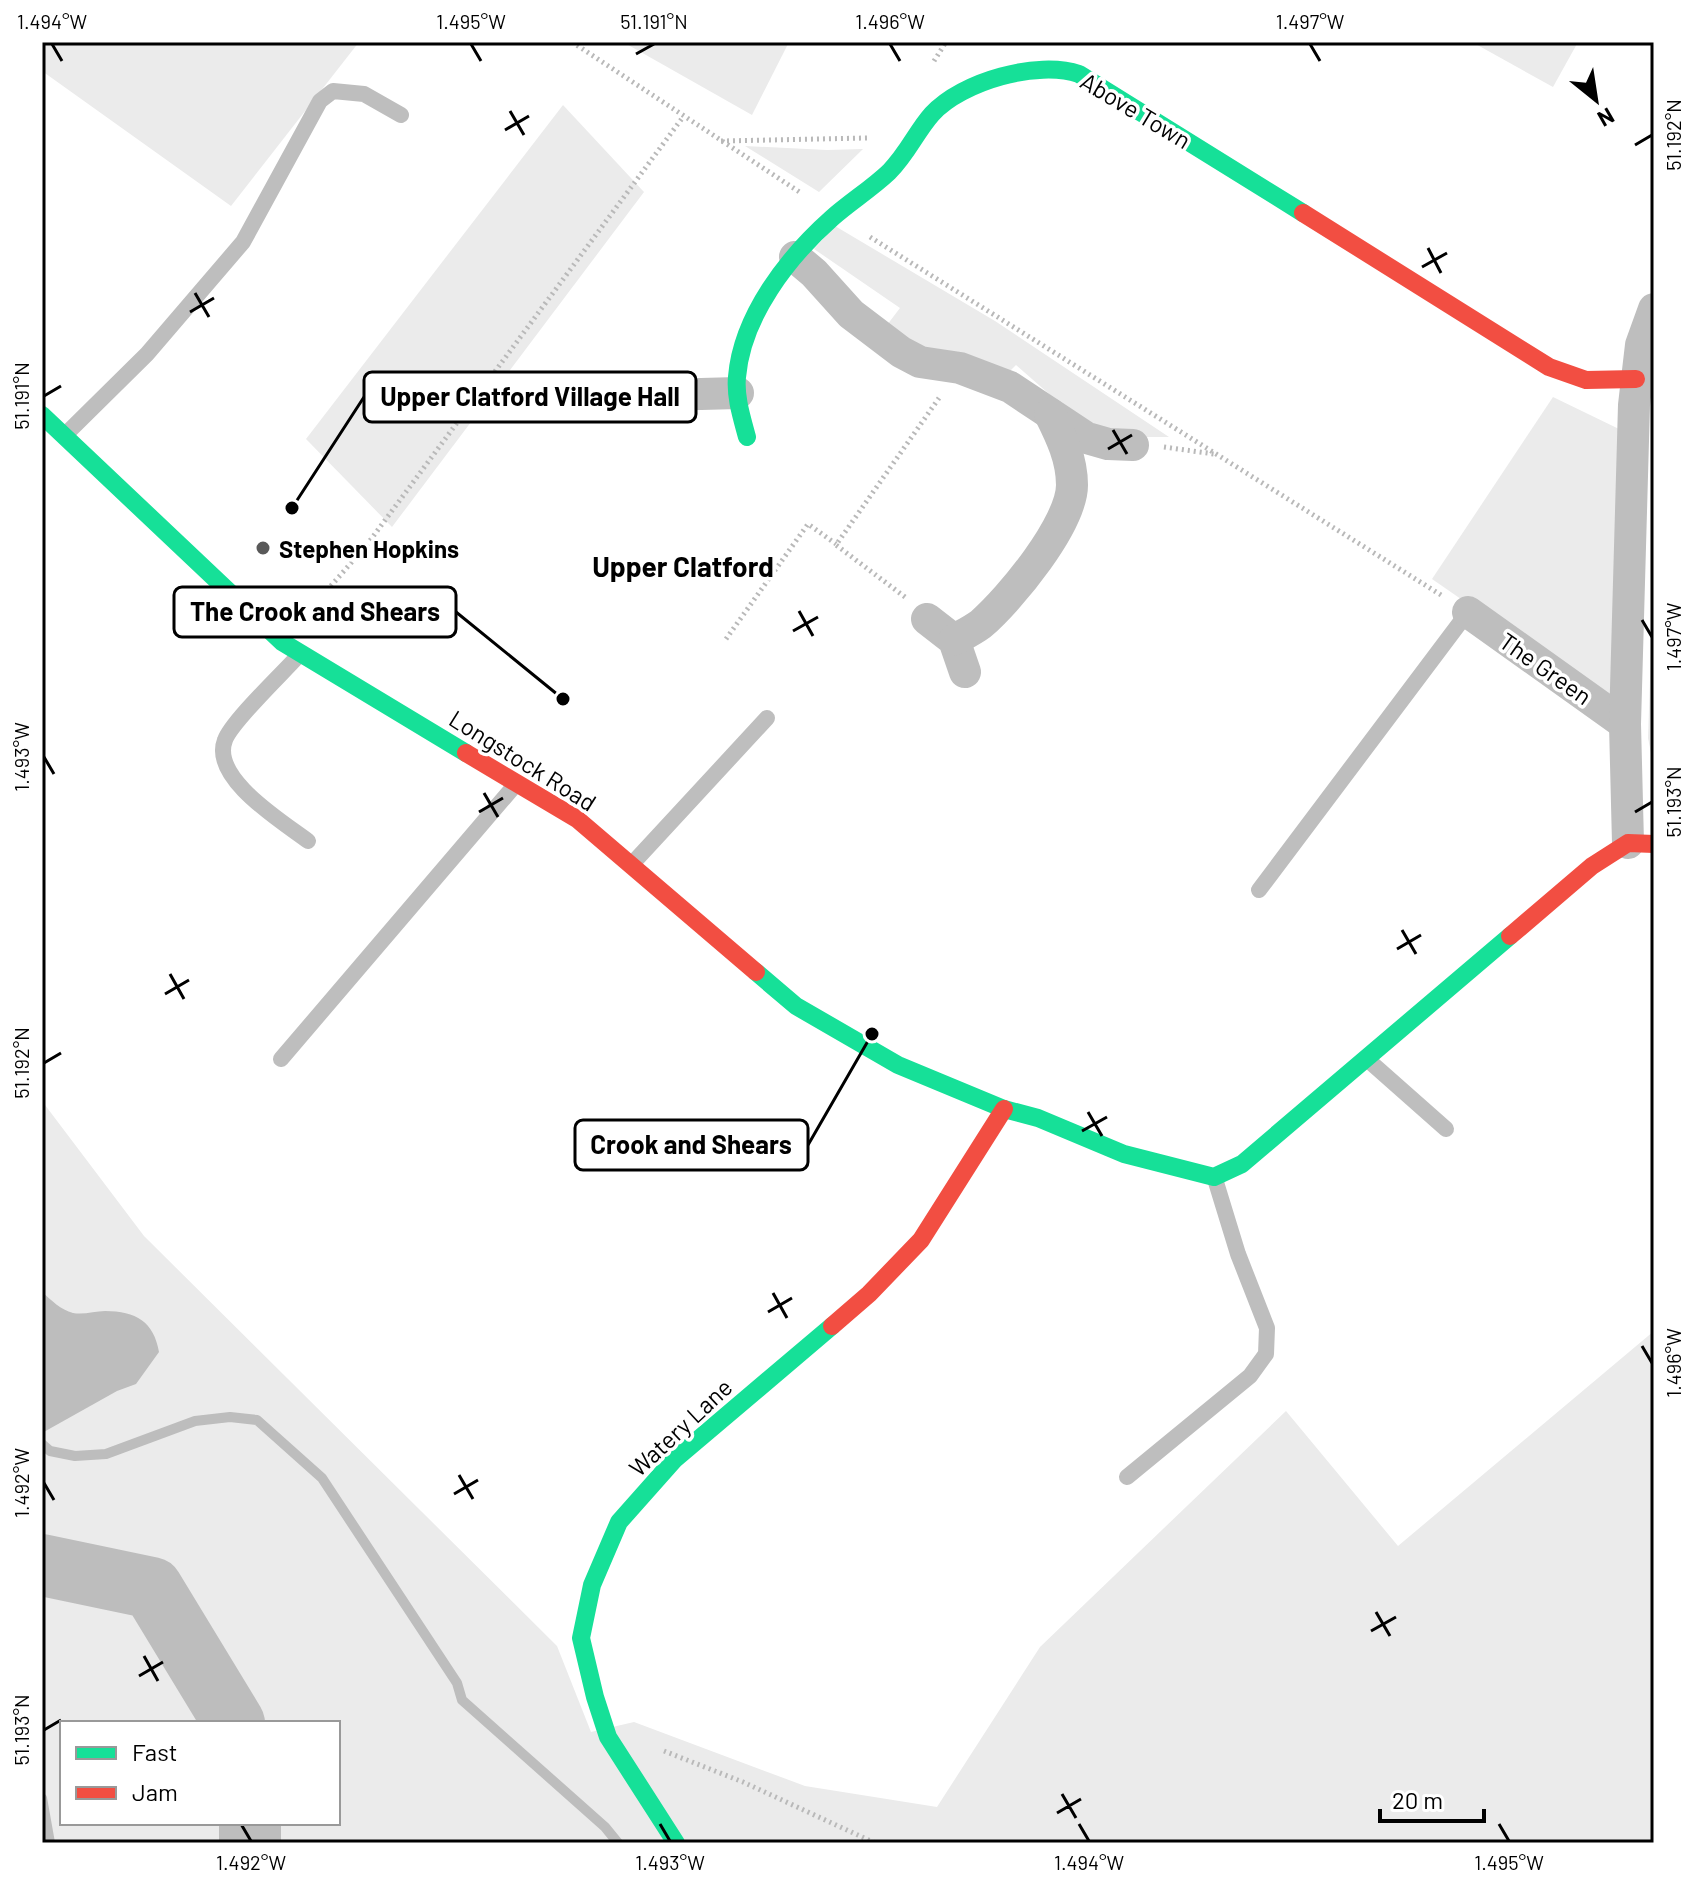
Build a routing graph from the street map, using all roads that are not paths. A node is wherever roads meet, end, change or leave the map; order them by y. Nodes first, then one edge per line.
1 (401, 115) dead end
2 (795, 257) junction
3 (1654, 309) edge
4 (1636, 379) junction
5 (738, 393) junction
6 (664, 395) dead end
7 (1050, 414) junction
8 (42, 415) edge
9 (64, 436) junction
10 (747, 437) dead end
11 (1133, 445) road end
12 (1468, 612) joint
13 (927, 619) road end
14 (954, 640) junction
15 (301, 654) junction
16 (965, 672) dead end
17 (767, 718) dead end
18 (1625, 724) junction
19 (518, 782) junction
20 (1654, 801) edge
21 (1637, 837) edge
22 (308, 841) dead end
23 (632, 864) junction
24 (1259, 890) dead end
25 (281, 1059) dead end
26 (1367, 1059) junction
27 (1004, 1109) junction
28 (1446, 1129) dead end
29 (1214, 1177) junction
30 (1127, 1477) dead end
31 (676, 1843) edge

1 - 9 lane
2 - 4 street, Above Town
2 - 5 street, Above Town
2 - 7 street
3 - 4 street
4 - 18 street
5 - 6 street
5 - 10 street, Above Town
7 - 11 street
7 - 14 street
8 - 9 street, Longstock Road
9 - 15 street, Longstock Road
12 - 18 street, The Green
12 - 24 lane
13 - 14 street
14 - 16 street
15 - 19 street, Longstock Road
15 - 22 lane
17 - 23 lane
18 - 21 street
19 - 23 street, Longstock Road
19 - 25 lane
20 - 21 street
21 - 26 street
23 - 27 street, Longstock Road
26 - 28 lane
26 - 29 street
27 - 29 street, Longstock Road
27 - 31 street, Watery Lane
29 - 30 lane

